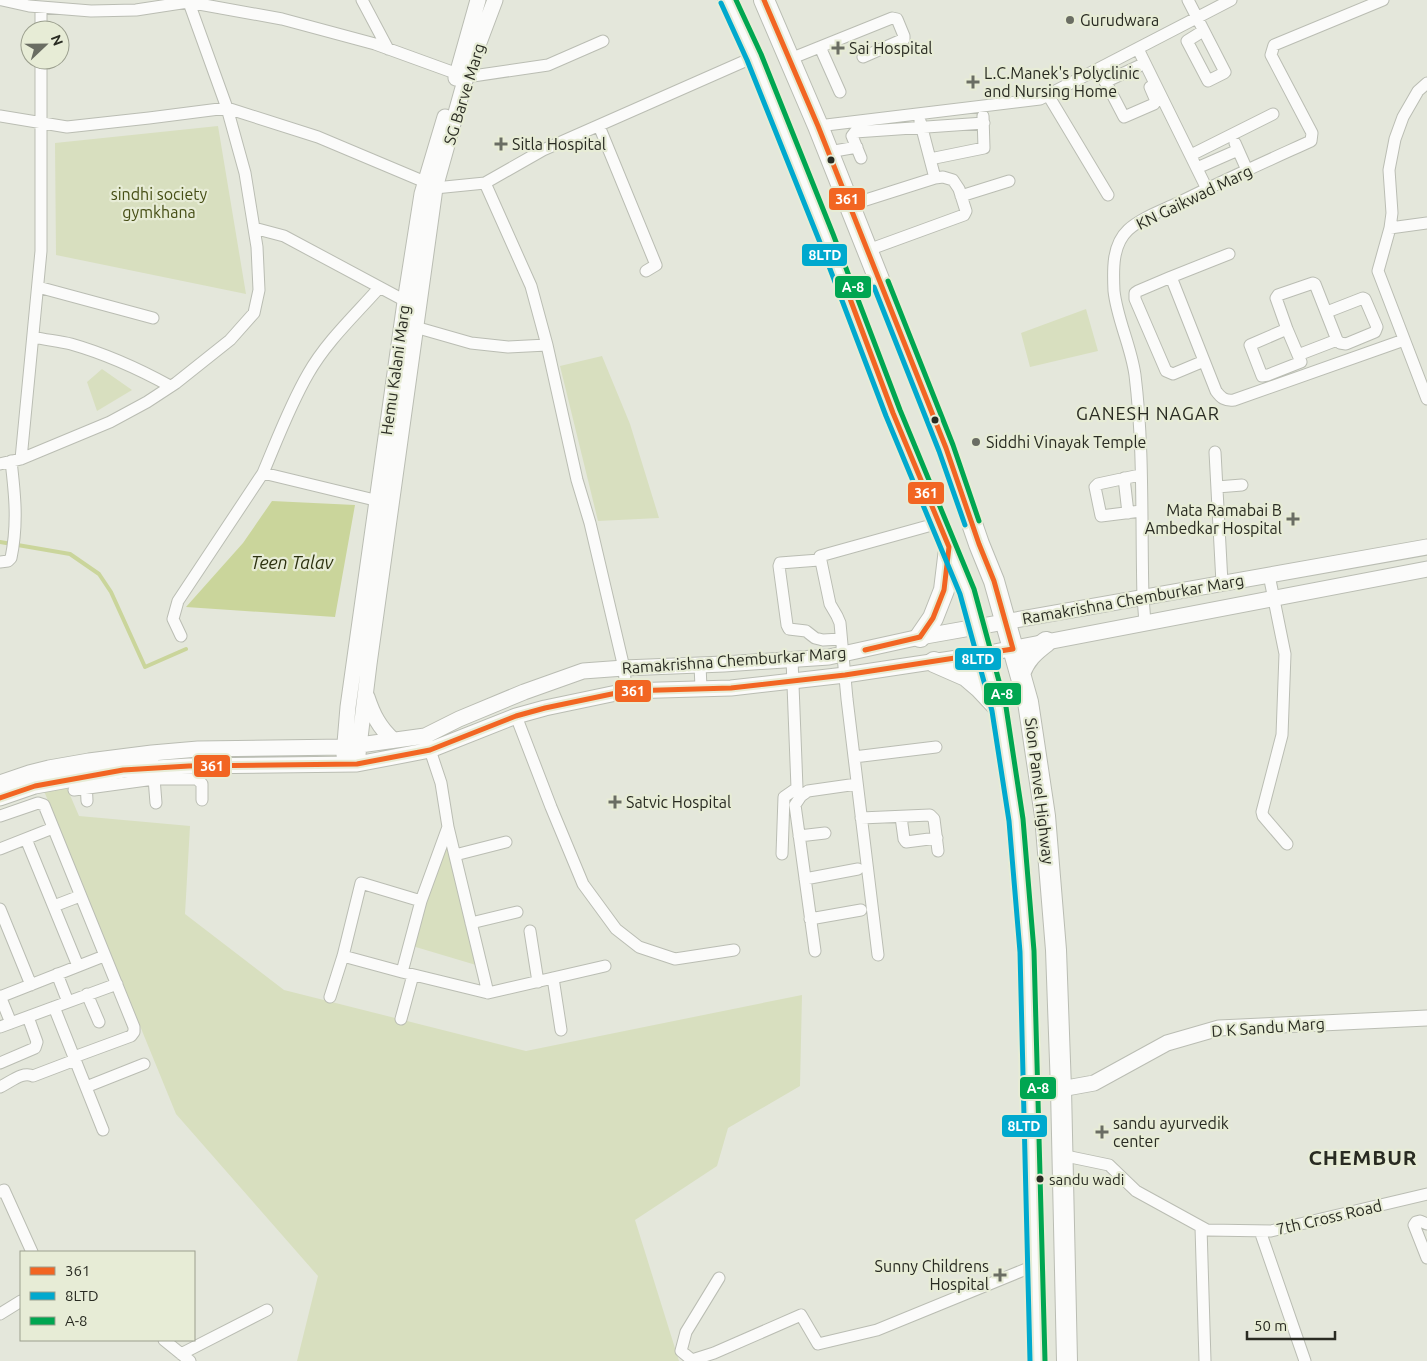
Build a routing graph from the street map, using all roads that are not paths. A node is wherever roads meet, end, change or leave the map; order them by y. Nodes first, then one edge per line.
1 (2, 0) edge
2 (362, 0) edge
3 (478, 0) edge
4 (495, 0) edge
5 (728, 0) edge
6 (764, 0) edge
7 (1229, 0) edge
8 (1383, 0) edge
9 (189, 1) edge
10 (1193, 2) edge
11 (41, 7) junction
12 (1196, 18) junction
13 (41, 20) edge
14 (1203, 31) dead end
15 (604, 41) dead end
16 (820, 47) junction
17 (388, 48) junction
18 (1135, 50) junction
19 (863, 57) dead end
20 (754, 58) junction
21 (790, 59) junction
22 (1139, 66) junction
23 (1099, 69) junction
24 (41, 70) edge
25 (462, 76) junction
26 (1106, 82) junction
27 (1427, 83) edge
28 (840, 92) dead end
29 (1048, 95) junction
30 (983, 106) junction
31 (227, 108) junction
32 (918, 114) junction
33 (1273, 114) dead end
34 (0, 116) edge
35 (42, 123) junction
36 (984, 123) junction
37 (599, 126) junction
38 (818, 126) junction
39 (921, 127) junction
40 (1232, 134) junction
41 (1238, 150) junction
42 (829, 152) junction
43 (1191, 155) junction
44 (930, 159) junction
45 (1198, 168) junction
46 (1247, 170) junction
47 (934, 178) junction
48 (1009, 181) dead end
49 (485, 183) junction
50 (430, 185) junction
51 (1207, 188) junction
52 (1108, 195) dead end
53 (961, 196) junction
54 (850, 205) junction
55 (1427, 223) edge
56 (254, 228) junction
57 (1390, 228) junction
58 (868, 250) junction
59 (1229, 254) dead end
60 (646, 271) dead end
61 (1172, 277) junction
62 (38, 287) junction
63 (379, 288) junction
64 (411, 305) junction
65 (1391, 306) junction
66 (1327, 312) junction
67 (1371, 314) junction
68 (153, 318) dead end
69 (415, 328) junction
70 (1287, 329) junction
71 (1363, 336) junction
72 (33, 337) junction
73 (1337, 340) junction
74 (1404, 340) junction
75 (548, 345) junction
76 (1370, 352) junction
77 (1299, 359) junction
78 (1204, 361) junction
79 (1282, 370) junction
80 (1306, 374) junction
81 (1286, 382) junction
82 (170, 386) junction
83 (1427, 399) edge
84 (1215, 452) dead end
85 (11, 461) edge
86 (263, 473) junction
87 (1140, 475) junction
88 (1124, 478) junction
89 (1242, 485) dead end
90 (1217, 487) junction
91 (385, 502) junction
92 (1141, 511) junction
93 (1128, 513) junction
94 (939, 523) junction
95 (1427, 547) edge
96 (949, 548) junction
97 (820, 556) dead end
98 (1375, 556) junction
99 (6, 560) edge
100 (1427, 569) edge
101 (1269, 575) junction
102 (1379, 578) junction
103 (1222, 583) junction
104 (1143, 597) junction
105 (1274, 598) junction
106 (1006, 622) junction
107 (1145, 623) junction
108 (977, 627) junction
109 (181, 636) dead end
110 (920, 637) junction
111 (841, 639) junction
112 (1046, 642) junction
113 (1013, 649) junction
114 (984, 654) junction
115 (842, 655) junction
116 (792, 659) junction
117 (934, 662) junction
118 (700, 665) junction
119 (624, 668) junction
120 (1020, 674) junction
121 (845, 675) junction
122 (794, 680) junction
123 (536, 687) junction
124 (701, 688) junction
125 (626, 690) junction
126 (365, 691) junction
127 (545, 708) junction
128 (999, 708) junction
129 (516, 716) junction
130 (459, 719) junction
131 (466, 736) junction
132 (393, 740) junction
133 (428, 743) junction
134 (351, 746) junction
135 (296, 747) junction
136 (936, 747) dead end
137 (198, 749) junction
138 (854, 757) junction
139 (296, 764) junction
140 (351, 764) junction
141 (199, 766) junction
142 (153, 767) junction
143 (88, 775) junction
144 (50, 776) junction
145 (0, 783) edge
146 (857, 784) junction
147 (74, 790) dead end
148 (0, 798) edge
149 (202, 800) dead end
150 (87, 801) dead end
151 (156, 803) dead end
152 (0, 816) edge
153 (902, 817) junction
154 (861, 818) junction
155 (448, 827) junction
156 (52, 828) junction
157 (825, 832) dead end
158 (799, 836) junction
159 (26, 838) junction
160 (937, 838) junction
161 (506, 842) dead end
162 (1287, 844) dead end
163 (0, 849) edge
164 (938, 851) dead end
165 (782, 854) dead end
166 (455, 855) junction
167 (858, 869) dead end
168 (805, 879) junction
169 (80, 896) junction
170 (421, 901) junction
171 (54, 906) junction
172 (0, 909) edge
173 (861, 910) dead end
174 (517, 912) dead end
175 (810, 919) junction
176 (471, 923) junction
177 (3, 924) edge
178 (530, 931) dead end
179 (734, 950) dead end
180 (815, 952) dead end
181 (878, 955) dead end
182 (104, 956) junction
183 (343, 956) junction
184 (78, 966) junction
185 (605, 966) dead end
186 (402, 972) junction
187 (57, 974) junction
188 (413, 975) junction
189 (553, 978) junction
190 (538, 982) junction
191 (116, 984) junction
192 (31, 985) junction
193 (488, 993) junction
194 (88, 994) junction
195 (0, 996) edge
196 (330, 997) dead end
197 (68, 1002) junction
198 (54, 1007) junction
199 (28, 1017) junction
200 (1427, 1018) edge
201 (401, 1019) dead end
202 (99, 1022) dead end
203 (6, 1025) edge
204 (561, 1030) dead end
205 (13, 1058) junction
206 (75, 1059) junction
207 (0, 1063) edge
208 (144, 1064) dead end
209 (21, 1076) junction
210 (1032, 1086) junction
211 (0, 1087) edge
212 (86, 1087) junction
213 (1061, 1089) junction
214 (103, 1130) dead end
215 (1062, 1155) junction
216 (0, 1178) edge
217 (2, 1191) edge
218 (1427, 1194) edge
219 (1427, 1224) edge
220 (1201, 1227) junction
221 (1260, 1231) junction
222 (32, 1251) edge
223 (1427, 1258) edge
224 (1036, 1265) junction
225 (719, 1278) dead end
226 (20, 1301) edge
227 (267, 1310) dead end
228 (0, 1314) edge
229 (165, 1341) edge
230 (185, 1357) edge
231 (1038, 1361) edge
232 (1067, 1361) edge
233 (1205, 1361) edge
234 (1305, 1361) edge

1 - 11 street
2 - 17 street
3 - 25 main road, Hemu Kalani Marg
4 - 25 main road, SG Barve Marg
5 - 20 highway, Sion Panvel Highway
6 - 21 highway, Sion Panvel Highway
7 - 12 street
8 - 46 street, KN Gaikwad Marg
9 - 11 street
9 - 17 street
9 - 31 street
10 - 12 street
11 - 13 street
12 - 14 street
12 - 18 street
15 - 25 street
16 - 19 street
16 - 21 street
16 - 28 street
17 - 25 street
18 - 22 street
18 - 23 street
18 - 43 street
20 - 37 street
20 - 94 highway, Sion Panvel Highway
21 - 38 highway, Sion Panvel Highway
22 - 26 street
22 - 26 street
23 - 26 street
23 - 29 street
24 - 35 street
25 - 50 main road, Hemu Kalani Marg
27 - 57 street
29 - 30 street
29 - 52 street
30 - 32 street
30 - 36 street
31 - 35 street
31 - 50 street
31 - 56 street
32 - 38 street
32 - 39 street
33 - 40 street
34 - 35 street
35 - 62 street
36 - 39 street
36 - 44 street
37 - 49 street
37 - 60 street
38 - 42 highway, Sion Panvel Highway
39 - 42 street
39 - 44 street
40 - 41 street
40 - 43 street
41 - 45 street
41 - 46 street
42 - 54 highway, Sion Panvel Highway
43 - 45 street
44 - 47 street
45 - 51 street
46 - 51 street, KN Gaikwad Marg
47 - 53 street
47 - 54 street
48 - 53 street
49 - 50 street
49 - 75 street
50 - 64 main road, Hemu Kalani Marg
51 - 87 street, KN Gaikwad Marg
53 - 58 street
54 - 58 highway, Sion Panvel Highway
55 - 57 street
56 - 63 street
56 - 82 street
57 - 65 street
58 - 106 highway, Sion Panvel Highway
59 - 61 street
61 - 78 street
61 - 78 street
62 - 68 street
62 - 72 street
63 - 64 street
63 - 86 street
64 - 69 main road
64 - 91 main road, Hemu Kalani Marg
65 - 67 street
65 - 74 street
66 - 67 street
66 - 70 street
66 - 73 street
67 - 71 street
69 - 75 street
69 - 91 main road
70 - 77 street
70 - 79 street
71 - 73 street
71 - 76 street
72 - 82 street
72 - 85 street
73 - 77 street
74 - 76 street
74 - 83 street
75 - 119 street
76 - 80 street
77 - 79 street
77 - 80 street
78 - 81 street
79 - 81 street
80 - 81 street
82 - 85 street
84 - 90 street
85 - 99 street
86 - 91 street
86 - 109 street
87 - 88 street
87 - 92 street, KN Gaikwad Marg
88 - 93 street
88 - 93 street
89 - 90 street
90 - 103 street
91 - 126 main road
91 - 134 main road, Hemu Kalani Marg
92 - 93 street
92 - 104 street, KN Gaikwad Marg
94 - 96 highway, Sion Panvel Highway
94 - 97 street
95 - 98 main road, Ramakrishna Chemburkar Marg
96 - 108 highway, Sion Panvel Highway
96 - 110 highway
98 - 101 main road, Ramakrishna Chemburkar Marg
98 - 102 main road
100 - 102 main road, Ramakrishna Chemburkar Marg
101 - 103 main road, Ramakrishna Chemburkar Marg
101 - 105 street
102 - 105 main road, Ramakrishna Chemburkar Marg
103 - 104 main road, Ramakrishna Chemburkar Marg
104 - 106 main road, Ramakrishna Chemburkar Marg
104 - 107 street, KN Gaikwad Marg
105 - 107 main road, Ramakrishna Chemburkar Marg
105 - 162 street
106 - 108 main road, Ramakrishna Chemburkar Marg
106 - 113 highway, Sion Panvel Highway
107 - 112 main road, Ramakrishna Chemburkar Marg
108 - 110 main road, Ramakrishna Chemburkar Marg
108 - 114 highway, Sion Panvel Highway
110 - 115 main road, Ramakrishna Chemburkar Marg
111 - 111 street
111 - 115 street
112 - 113 main road, Ramakrishna Chemburkar Marg
112 - 120 highway
113 - 114 main road, Ramakrishna Chemburkar Marg
113 - 120 highway, Sion Panvel Highway
114 - 117 main road, Ramakrishna Chemburkar Marg
114 - 128 highway, Sion Panvel Highway
115 - 116 main road, Ramakrishna Chemburkar Marg
115 - 121 street
116 - 118 main road, Ramakrishna Chemburkar Marg
116 - 122 street
117 - 121 main road, Ramakrishna Chemburkar Marg
117 - 128 highway
118 - 119 main road, Ramakrishna Chemburkar Marg
118 - 124 street
119 - 123 main road, Ramakrishna Chemburkar Marg
119 - 125 street
120 - 213 highway, Sion Panvel Highway
121 - 122 main road, Ramakrishna Chemburkar Marg
121 - 138 street
122 - 124 main road, Ramakrishna Chemburkar Marg
122 - 165 street
123 - 127 main road
123 - 130 main road, Ramakrishna Chemburkar Marg
124 - 125 main road, Ramakrishna Chemburkar Marg
125 - 127 main road, Ramakrishna Chemburkar Marg
126 - 132 main road
126 - 134 main road
127 - 129 main road, Ramakrishna Chemburkar Marg
128 - 210 highway, Sion Panvel Highway
129 - 131 main road, Ramakrishna Chemburkar Marg
129 - 179 street
130 - 131 street
130 - 133 main road, Ramakrishna Chemburkar Marg
131 - 133 main road, Ramakrishna Chemburkar Marg
132 - 133 main road, Ramakrishna Chemburkar Marg
132 - 134 main road, Ramakrishna Chemburkar Marg
133 - 140 main road, Ramakrishna Chemburkar Marg
133 - 155 street
134 - 135 main road, Ramakrishna Chemburkar Marg
134 - 140 main road
135 - 137 main road, Ramakrishna Chemburkar Marg
135 - 139 main road
136 - 138 street
137 - 141 main road
137 - 142 main road, Ramakrishna Chemburkar Marg
138 - 146 street
139 - 140 main road, Ramakrishna Chemburkar Marg
139 - 141 main road, Ramakrishna Chemburkar Marg
141 - 142 main road, Ramakrishna Chemburkar Marg
142 - 143 main road
142 - 149 street
142 - 151 street
143 - 144 main road
143 - 147 street
143 - 150 street
144 - 145 main road
144 - 148 main road
146 - 154 street
146 - 158 street
152 - 156 street
153 - 154 street
153 - 160 street
153 - 160 street
154 - 181 street
155 - 166 street
155 - 170 street
156 - 159 street
156 - 169 street
157 - 158 street
158 - 168 street
159 - 163 street
159 - 171 street
160 - 164 street
161 - 166 street
166 - 176 street
167 - 168 street
168 - 175 street
169 - 171 street
169 - 182 street
170 - 183 street
170 - 186 street
171 - 184 street
172 - 177 street
173 - 175 street
174 - 176 street
175 - 180 street
176 - 193 street
177 - 192 street
178 - 190 street
182 - 184 street
182 - 191 street
183 - 186 street
183 - 196 street
184 - 187 street
185 - 189 street
186 - 188 street
187 - 192 street
187 - 197 street
188 - 193 street
188 - 201 street
189 - 190 street
189 - 204 street
190 - 193 street
191 - 194 street
191 - 206 street
192 - 195 street
194 - 197 street
194 - 202 street
195 - 203 street
197 - 198 street
198 - 199 street
198 - 206 street
199 - 203 street
199 - 205 street
200 - 213 main road, D K Sandu Marg
205 - 207 street
205 - 209 street
206 - 209 street
206 - 212 street
208 - 212 street
209 - 211 street
210 - 213 main road, D K Sandu Marg
210 - 224 highway, Sion Panvel Highway
212 - 214 street
213 - 215 highway, Sion Panvel Highway
215 - 220 street, 7th Cross Road
215 - 232 highway, Sion Panvel Highway
216 - 217 street
217 - 222 street
218 - 221 street, 7th Cross Road
219 - 223 street
220 - 221 street, 7th Cross Road
220 - 233 street
221 - 234 street
224 - 225 street
224 - 231 highway, Sion Panvel Highway
226 - 228 street
227 - 230 street
229 - 230 street

